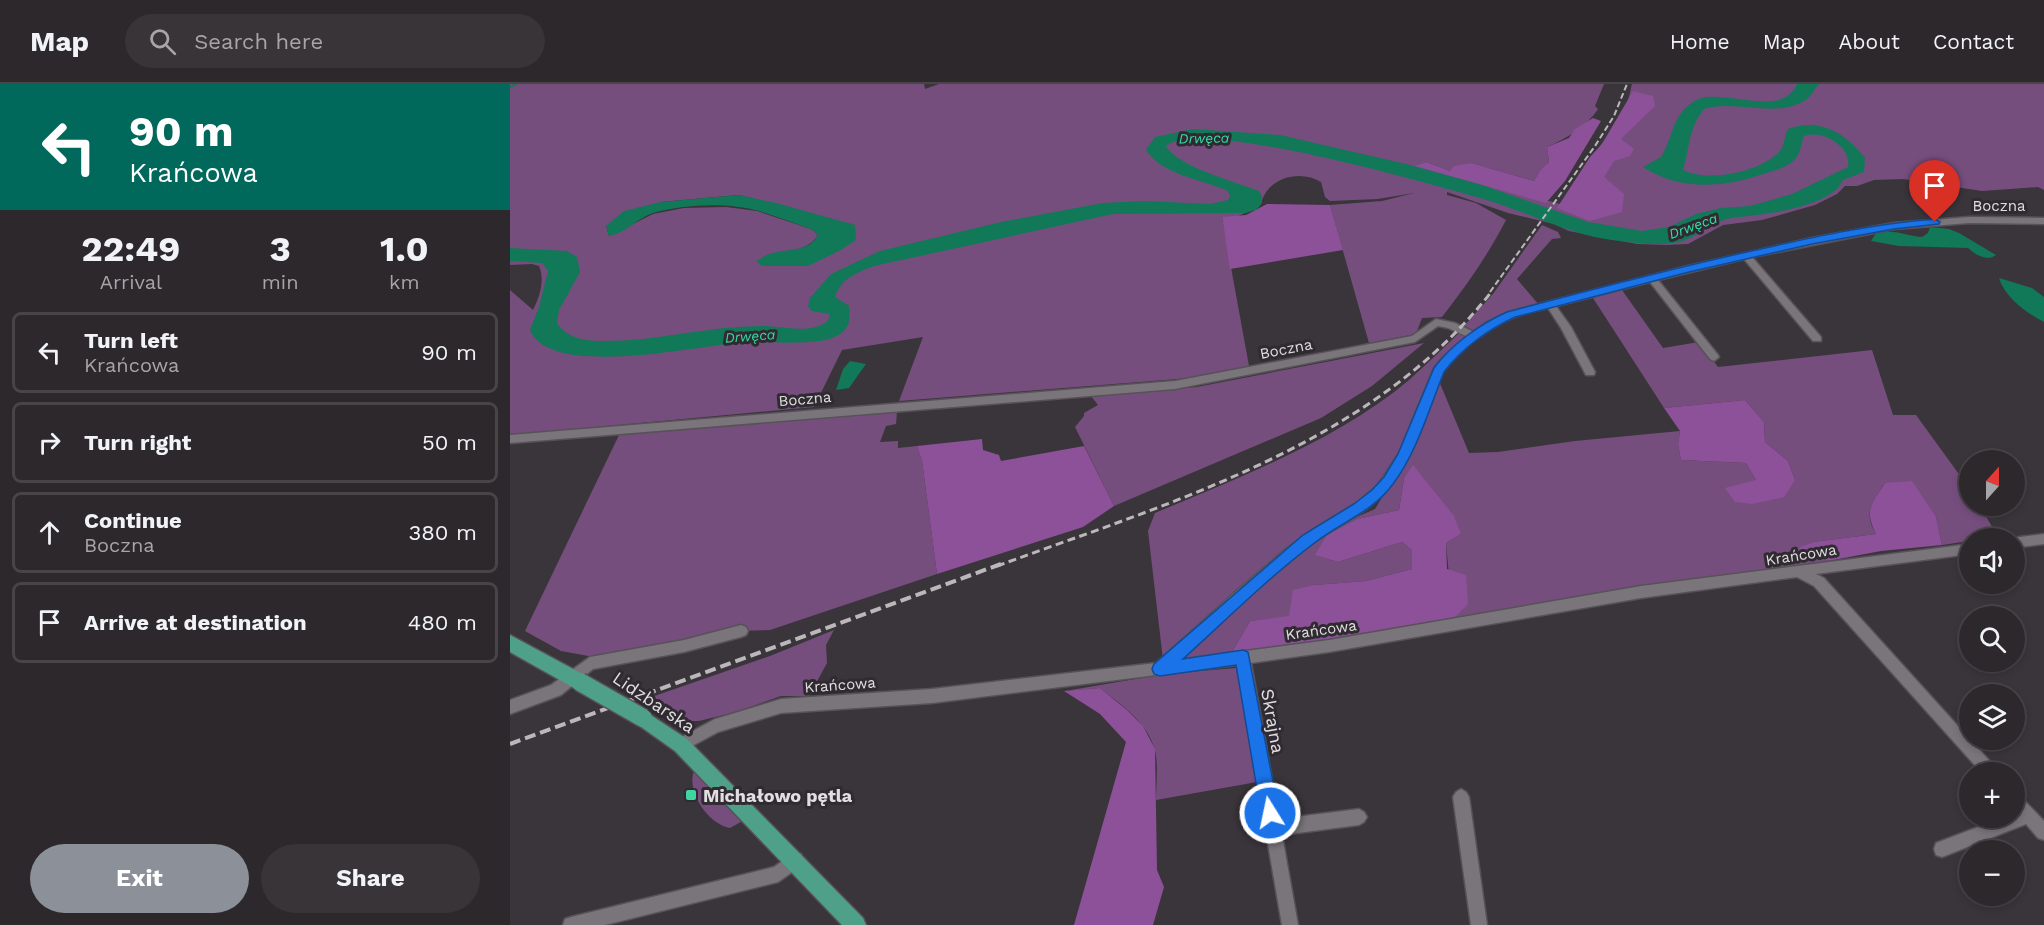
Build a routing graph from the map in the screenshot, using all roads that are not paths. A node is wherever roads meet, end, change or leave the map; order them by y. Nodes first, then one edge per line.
1 (2044, 220) edge
2 (1747, 257) junction
3 (1652, 278) junction
4 (1551, 304) junction
5 (1475, 336) junction
6 (1817, 339) dead end
7 (1714, 357) dead end
8 (1590, 372) dead end
9 (510, 439) edge
10 (2044, 539) edge
11 (2025, 542) edge
12 (1959, 550) edge
13 (1799, 572) junction
14 (741, 631) dead end
15 (510, 643) edge
16 (1243, 657) junction
17 (1160, 669) junction
18 (576, 680) junction
19 (510, 707) edge
20 (681, 745) junction
21 (1981, 762) edge
22 (1461, 797) dead end
23 (2025, 812) edge
24 (2028, 815) junction
25 (1359, 817) dead end
26 (1272, 828) junction
27 (2044, 832) edge
28 (1942, 849) dead end
29 (795, 860) junction
30 (571, 925) edge
31 (856, 925) edge
32 (1290, 925) edge
33 (1479, 925) edge

1 - 2 street, Boczna
2 - 3 street, Boczna
2 - 6 street
3 - 4 street, Boczna
3 - 7 street
4 - 5 street, Boczna
4 - 8 street
5 - 9 street, Boczna
5 - 17 street
10 - 11 street
12 - 13 street, Krańcowa
13 - 16 street, Krańcowa
13 - 21 street
14 - 18 street
15 - 18 main road, Lidzbarska
16 - 17 street, Krańcowa
16 - 26 street, Skrajna
17 - 20 street, Krańcowa
18 - 19 street
18 - 20 main road, Lidzbarska, bridge
20 - 29 main road, Lidzbarska
22 - 33 street
23 - 24 street
24 - 27 street
24 - 28 street
25 - 26 street
26 - 32 street, Skrajna
29 - 30 street
29 - 31 main road, Lidzbarska

